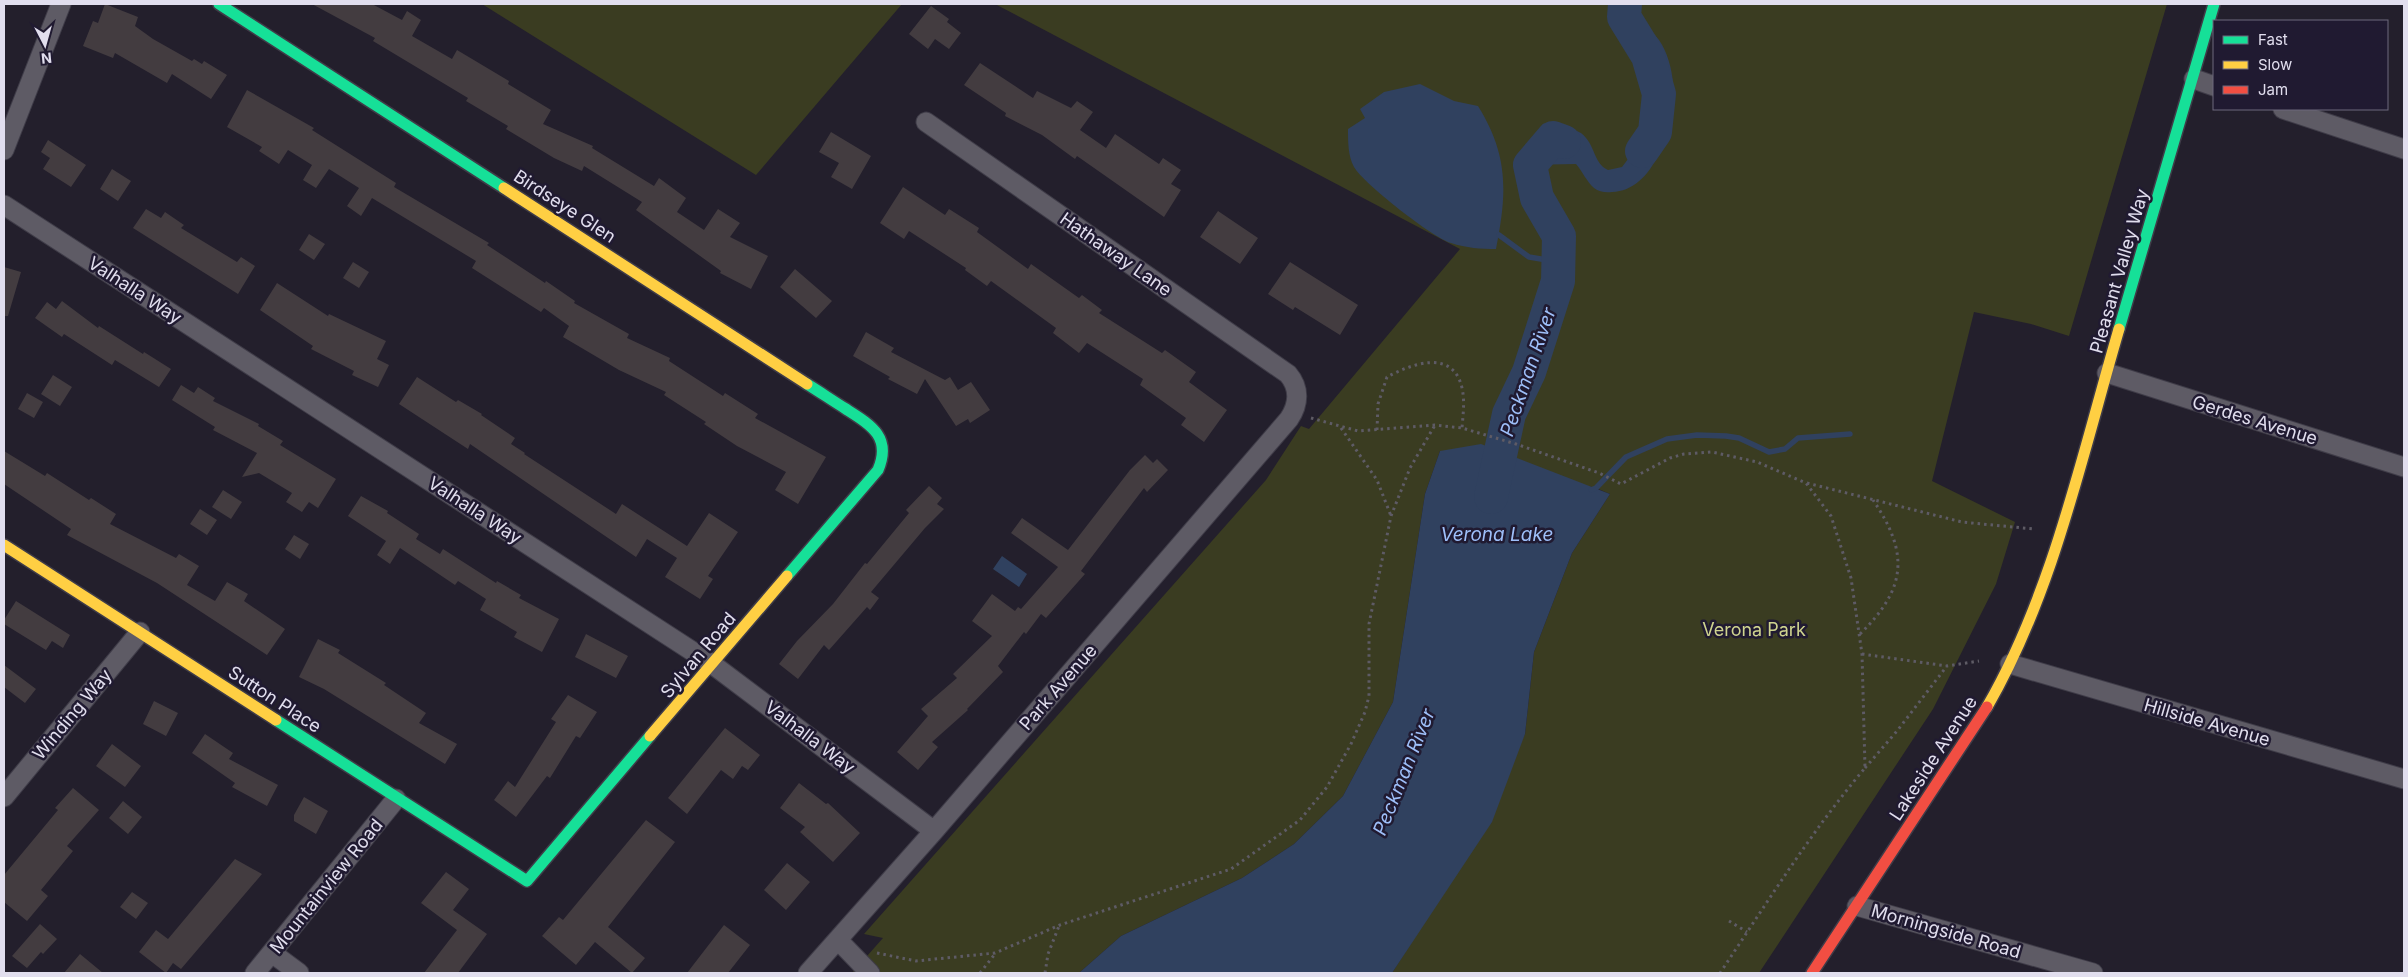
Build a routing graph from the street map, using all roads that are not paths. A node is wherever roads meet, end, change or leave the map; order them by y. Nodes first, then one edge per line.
1 (61, 4) edge
2 (220, 4) edge
3 (2214, 4) edge
4 (2194, 79) junction
5 (2213, 86) edge
6 (2287, 110) edge
7 (926, 122) dead end
8 (2404, 148) edge
9 (4, 150) edge
10 (4, 205) edge
11 (2107, 373) junction
12 (1296, 402) joint
13 (883, 445) joint
14 (2404, 467) edge
15 (4, 545) edge
16 (2055, 547) joint
17 (140, 632) junction
18 (712, 664) junction
19 (2010, 664) junction
20 (2404, 779) edge
21 (4, 797) edge
22 (396, 799) junction
23 (934, 832) junction
24 (528, 881) joint
25 (1857, 906) junction
26 (838, 940) junction
27 (272, 952) junction
28 (255, 973) edge
29 (299, 973) edge
30 (808, 973) edge
31 (870, 973) edge
32 (1812, 973) edge
33 (2093, 973) edge

1 - 9 street
2 - 13 street, Birdseye Glen
3 - 4 street, Pleasant Valley Way
4 - 5 street
4 - 11 street, Pleasant Valley Way
6 - 8 street
7 - 12 street, Hathaway Lane
10 - 18 street, Valhalla Way
11 - 14 street, Gerdes Avenue
11 - 16 street, Pleasant Valley Way
12 - 23 street, Park Avenue
13 - 18 street, Sylvan Road
15 - 17 street, Sutton Place
16 - 19 street, Lakeside Avenue
17 - 21 street, Winding Way
17 - 22 street, Sutton Place
18 - 23 street, Valhalla Way
18 - 24 street, Sylvan Road
19 - 20 street, Hillside Avenue
19 - 25 street, Lakeside Avenue
22 - 24 street, Sutton Place
22 - 27 street, Mountainview Road
23 - 26 street, Park Avenue
25 - 32 street, Lakeside Avenue
25 - 33 street, Morningside Road
26 - 30 street, Park Avenue
26 - 31 street
27 - 28 street, Mountainview Road
27 - 29 street

